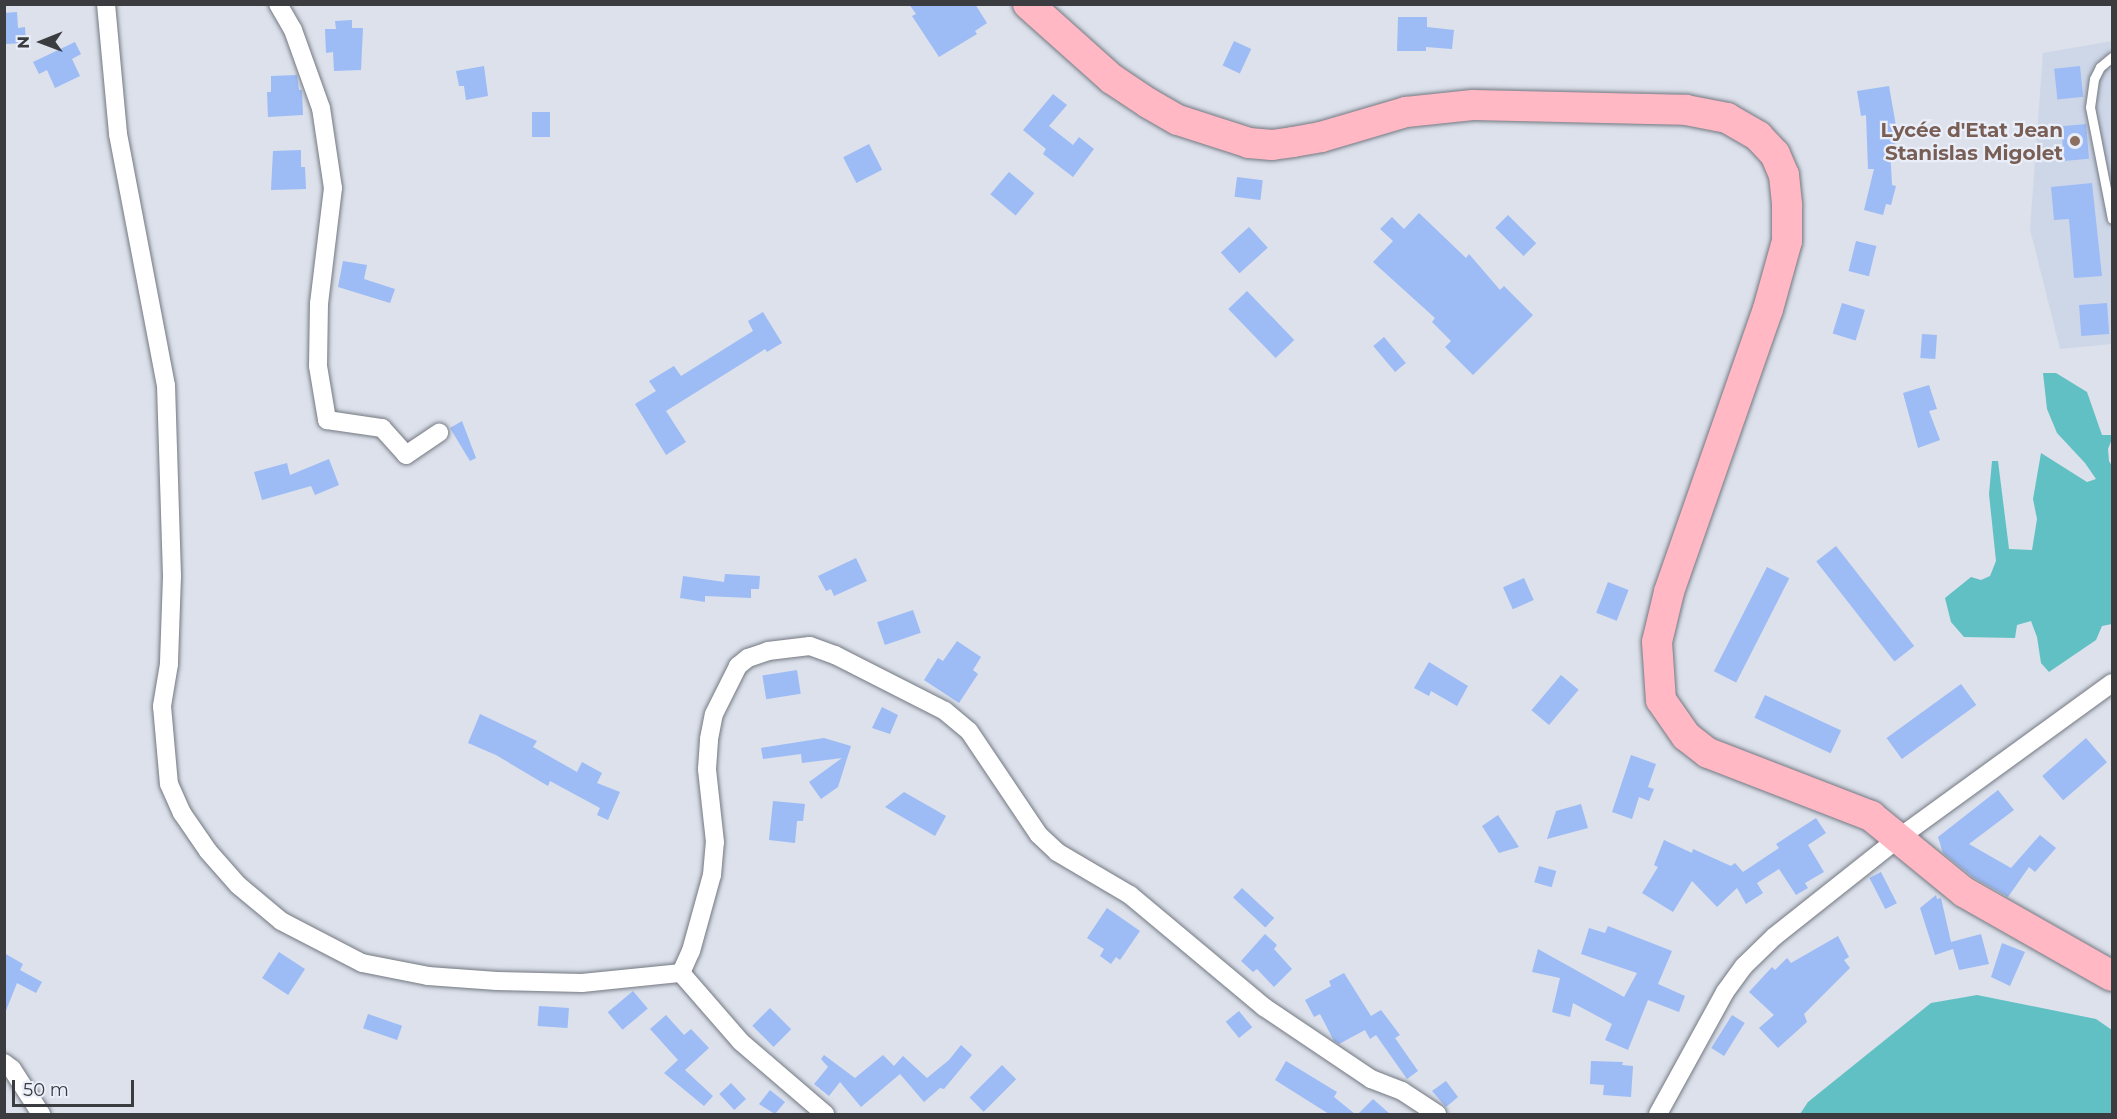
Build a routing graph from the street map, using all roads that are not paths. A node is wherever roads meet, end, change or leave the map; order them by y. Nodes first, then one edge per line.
1 (106, 4) edge
2 (278, 4) edge
3 (1029, 4) edge
4 (2112, 57) edge
5 (2112, 219) edge
6 (439, 433) dead end
7 (2112, 683) edge
8 (1900, 837) junction
9 (681, 973) junction
10 (2112, 976) edge
11 (4, 1063) edge
12 (41, 1114) edge
13 (825, 1114) edge
14 (1437, 1114) edge
15 (1658, 1114) edge

1 - 9 street
2 - 6 street
3 - 8 highway
4 - 5 lane
7 - 8 street
8 - 10 highway
8 - 15 street
9 - 13 street
9 - 14 street
11 - 12 street

